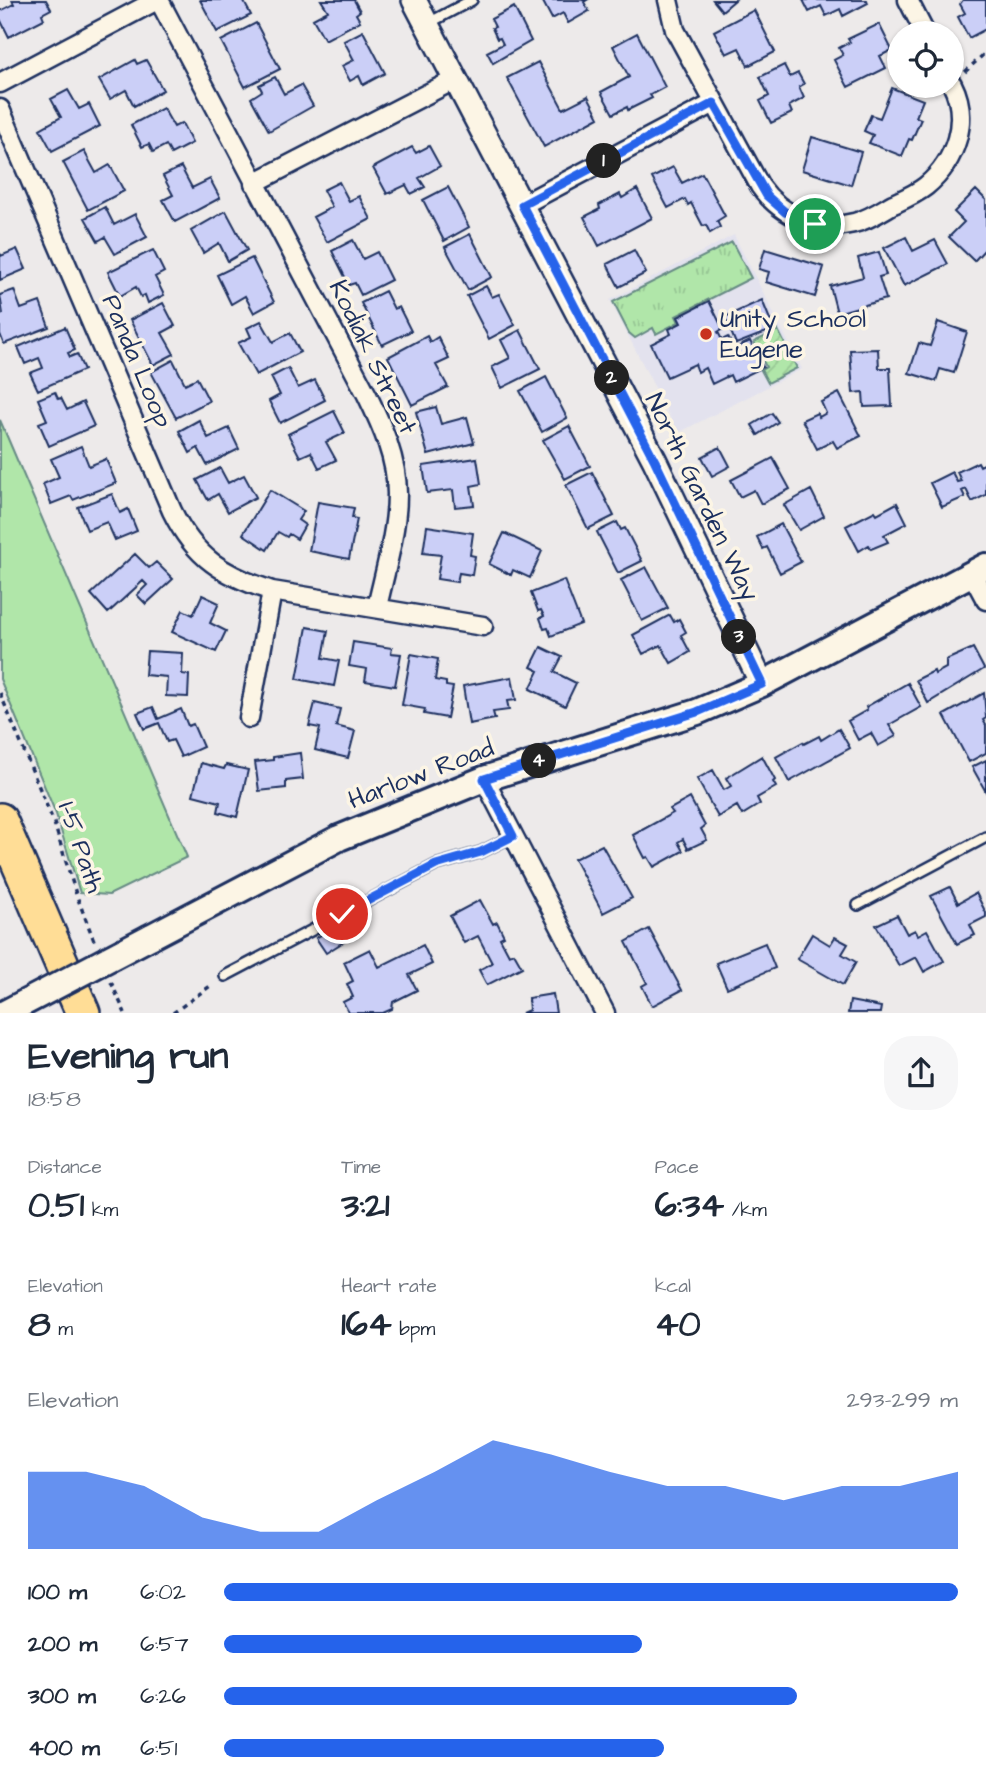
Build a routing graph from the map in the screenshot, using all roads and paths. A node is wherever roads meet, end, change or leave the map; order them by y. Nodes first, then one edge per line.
1 (158, 0) edge
2 (414, 0) edge
3 (472, 0) edge
4 (668, 0) edge
5 (908, 0) edge
6 (919, 21) edge
7 (426, 24) junction
8 (986, 52) edge
9 (964, 73) edge
10 (456, 79) junction
11 (0, 83) edge
12 (958, 98) edge
13 (714, 103) junction
14 (0, 109) edge
15 (254, 183) junction
16 (522, 205) junction
17 (979, 570) edge
18 (272, 592) junction
19 (986, 600) edge
20 (377, 607) junction
21 (483, 626) dead end
22 (762, 684) junction
23 (0, 693) edge
24 (249, 718) dead end
25 (484, 779) junction
26 (0, 820) edge
27 (513, 836) junction
28 (986, 837) edge
29 (858, 905) dead end
30 (97, 949) dead end
31 (108, 974) dead end
32 (225, 976) joint
33 (5, 1013) edge
34 (83, 1013) edge
35 (125, 1013) edge
36 (173, 1013) edge
37 (605, 1013) edge

1 - 11 street
1 - 15 street, Kodiak Street
2 - 7 street, North Garden Way
3 - 7 lane
4 - 13 street
5 - 6 street
7 - 10 street, North Garden Way
8 - 9 path
10 - 15 street
10 - 16 street, North Garden Way
12 - 13 street
13 - 16 street
14 - 18 street, Panda Loop
15 - 20 street, Kodiak Street
16 - 22 street, North Garden Way
17 - 19 street
17 - 22 main road, Harlow Road
18 - 20 street, Panda Loop
18 - 24 street
20 - 21 street, Panda Loop
22 - 25 main road, Harlow Road
23 - 30 path, I-5 Path
25 - 27 street
25 - 33 main road, Harlow Road, bridge
26 - 34 highway
27 - 32 lane
27 - 37 street
28 - 29 lane
31 - 35 path
32 - 36 path

